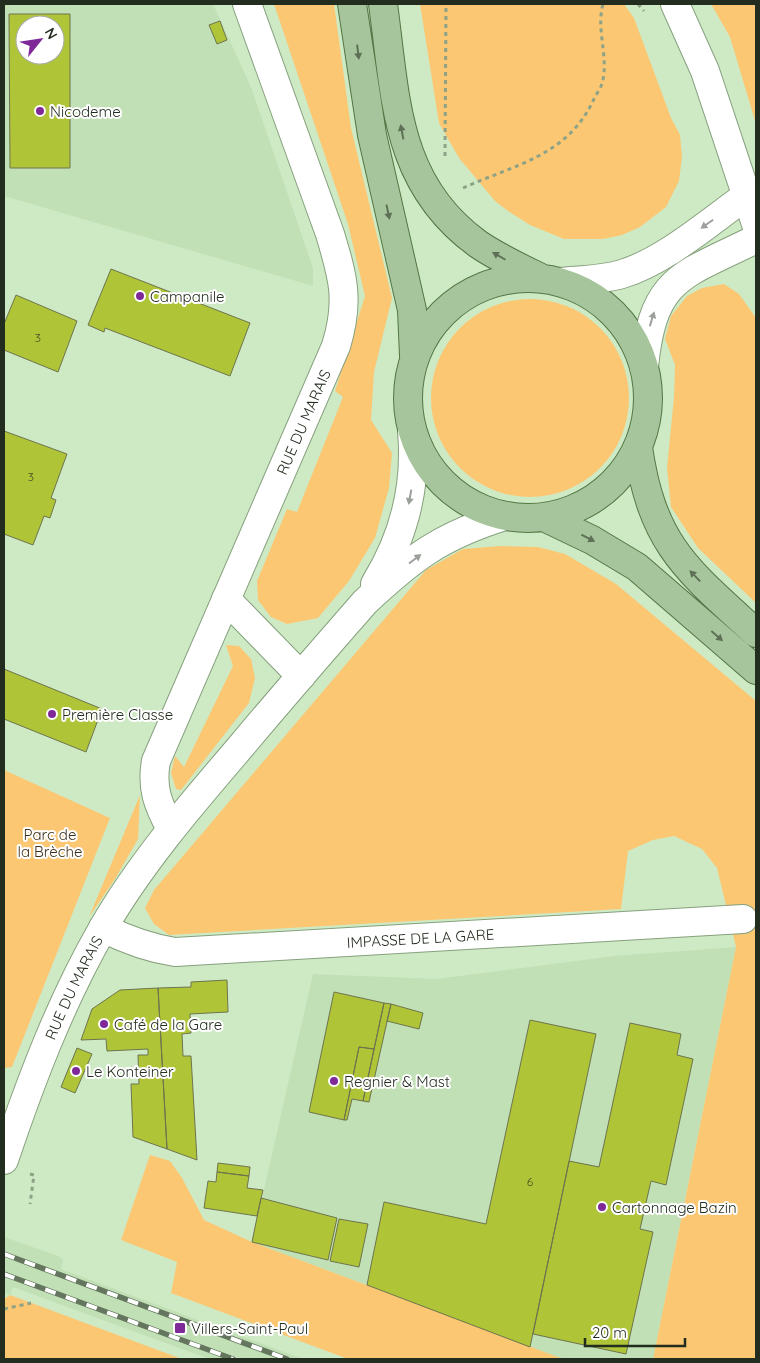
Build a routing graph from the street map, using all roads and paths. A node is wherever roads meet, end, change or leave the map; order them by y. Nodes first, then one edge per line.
1 (247, 4) edge
2 (352, 4) edge
3 (383, 4) edge
4 (603, 4) edge
5 (675, 4) edge
6 (461, 189) dead end
7 (746, 196) junction
8 (756, 224) edge
9 (756, 239) edge
10 (551, 280) junction
11 (414, 359) junction
12 (644, 367) junction
13 (412, 431) junction
14 (638, 446) junction
15 (505, 516) junction
16 (544, 517) junction
17 (226, 599) junction
18 (365, 602) junction
19 (756, 633) edge
20 (756, 670) edge
21 (301, 676) junction
22 (171, 829) junction
23 (743, 919) dead end
24 (103, 928) junction
25 (14, 1099) edge
26 (4, 1160) edge
27 (31, 1303) dead end
28 (4, 1308) edge

1 - 17 street, RUE DU MARAIS
2 -> 11 main road
10 -> 3 main road
4 - 6 path
5 - 7 street
7 - 8 street
7 -> 10 street
12 -> 9 street
10 - 11 main road
10 - 12 main road
11 - 13 main road
12 - 14 main road
13 - 15 main road
13 -> 18 street, RUE DU MARAIS
14 - 16 main road
19 -> 14 main road
15 - 16 main road
18 -> 15 street, RUE DU MARAIS
16 -> 20 main road
17 - 21 street
17 - 22 street, RUE DU MARAIS
18 - 21 street, RUE DU MARAIS
21 - 22 street, RUE DU MARAIS
22 - 24 street, RUE DU MARAIS
23 - 24 street, IMPASSE DE LA GARE
24 - 25 street, RUE DU MARAIS
25 - 26 street, RUE DU MARAIS
27 - 28 path

